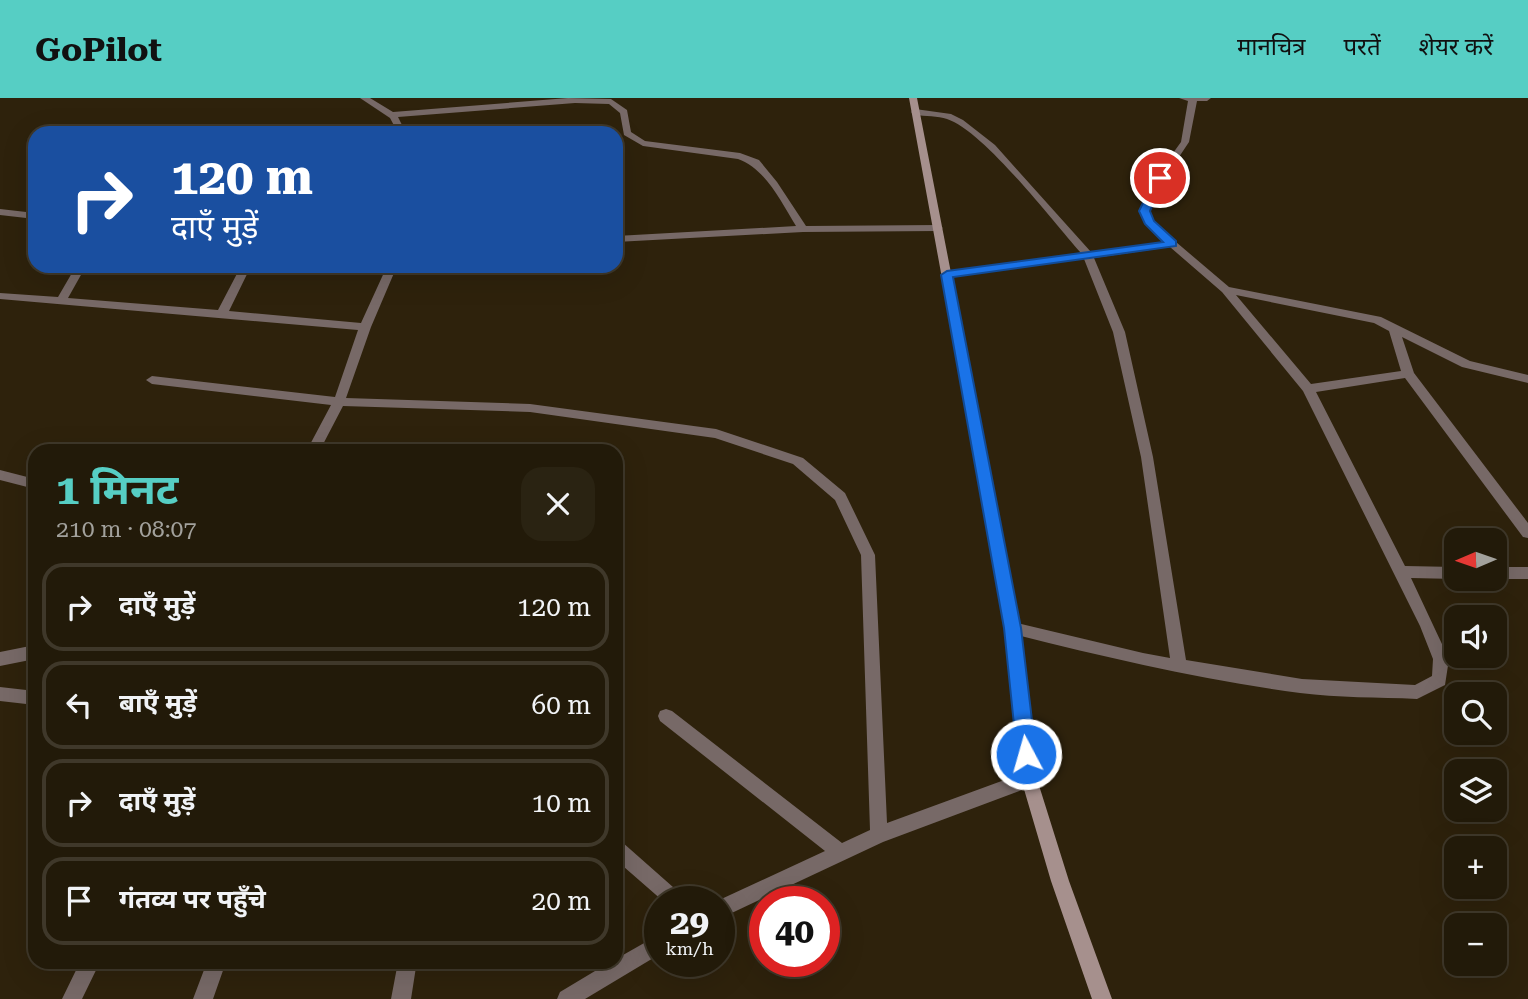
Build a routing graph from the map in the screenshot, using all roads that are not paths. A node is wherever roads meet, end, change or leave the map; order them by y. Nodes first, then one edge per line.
1 (364, 98) edge
2 (1183, 98) edge
3 (1207, 98) edge
4 (575, 99) edge
5 (1193, 99) edge
6 (914, 105) edge
7 (393, 115) junction
8 (401, 126) edge
9 (0, 212) edge
10 (28, 215) edge
11 (938, 228) junction
12 (803, 229) junction
13 (623, 239) edge
14 (1172, 244) junction
15 (1088, 255) junction
16 (77, 273) edge
17 (242, 273) edge
18 (389, 273) edge
19 (947, 275) junction
20 (1226, 290) junction
21 (0, 296) edge
22 (62, 300) junction
23 (222, 314) junction
24 (365, 327) junction
25 (1394, 328) junction
26 (1408, 374) junction
27 (1528, 379) edge
28 (152, 380) dead end
29 (1308, 389) junction
30 (339, 402) junction
31 (316, 444) edge
32 (0, 475) edge
33 (28, 482) edge
34 (1528, 533) edge
35 (1401, 572) junction
36 (1444, 573) edge
37 (1507, 573) edge
38 (1528, 573) edge
39 (1013, 628) junction
40 (28, 654) edge
41 (0, 659) edge
42 (1179, 666) junction
43 (0, 694) edge
44 (28, 697) edge
45 (666, 716) dead end
46 (1029, 779) junction
47 (879, 835) junction
48 (841, 853) junction
49 (623, 854) edge
50 (659, 886) edge
51 (735, 903) edge
52 (644, 953) edge
53 (623, 965) edge
54 (87, 969) edge
55 (214, 969) edge
56 (406, 969) edge
57 (617, 969) edge
58 (72, 999) edge
59 (203, 999) edge
60 (401, 999) edge
61 (567, 999) edge
62 (1102, 999) edge

1 - 7 street
2 - 5 street
3 - 5 street
4 - 7 street
4 - 12 street
5 - 14 street
6 - 11 street
6 - 15 street
7 - 8 street
9 - 10 street
11 - 12 street
11 - 19 street
12 - 13 street
14 - 15 street
14 - 20 street
15 - 19 street
15 - 42 street
16 - 22 street
17 - 23 street
18 - 24 street
19 - 39 street
20 - 25 street
20 - 29 street
21 - 22 street
22 - 23 street
23 - 24 street
24 - 30 street
25 - 26 street
25 - 27 street
26 - 29 street
26 - 34 street
28 - 30 street
29 - 35 street
30 - 31 street
30 - 47 street
32 - 33 street
35 - 36 street
35 - 42 street
37 - 38 street
39 - 42 street
39 - 46 street
40 - 41 street
43 - 44 street
45 - 48 street
46 - 47 street
46 - 62 street
47 - 48 street
48 - 51 street
49 - 50 street
52 - 53 street
54 - 58 street
55 - 59 street
56 - 60 street
57 - 61 street

